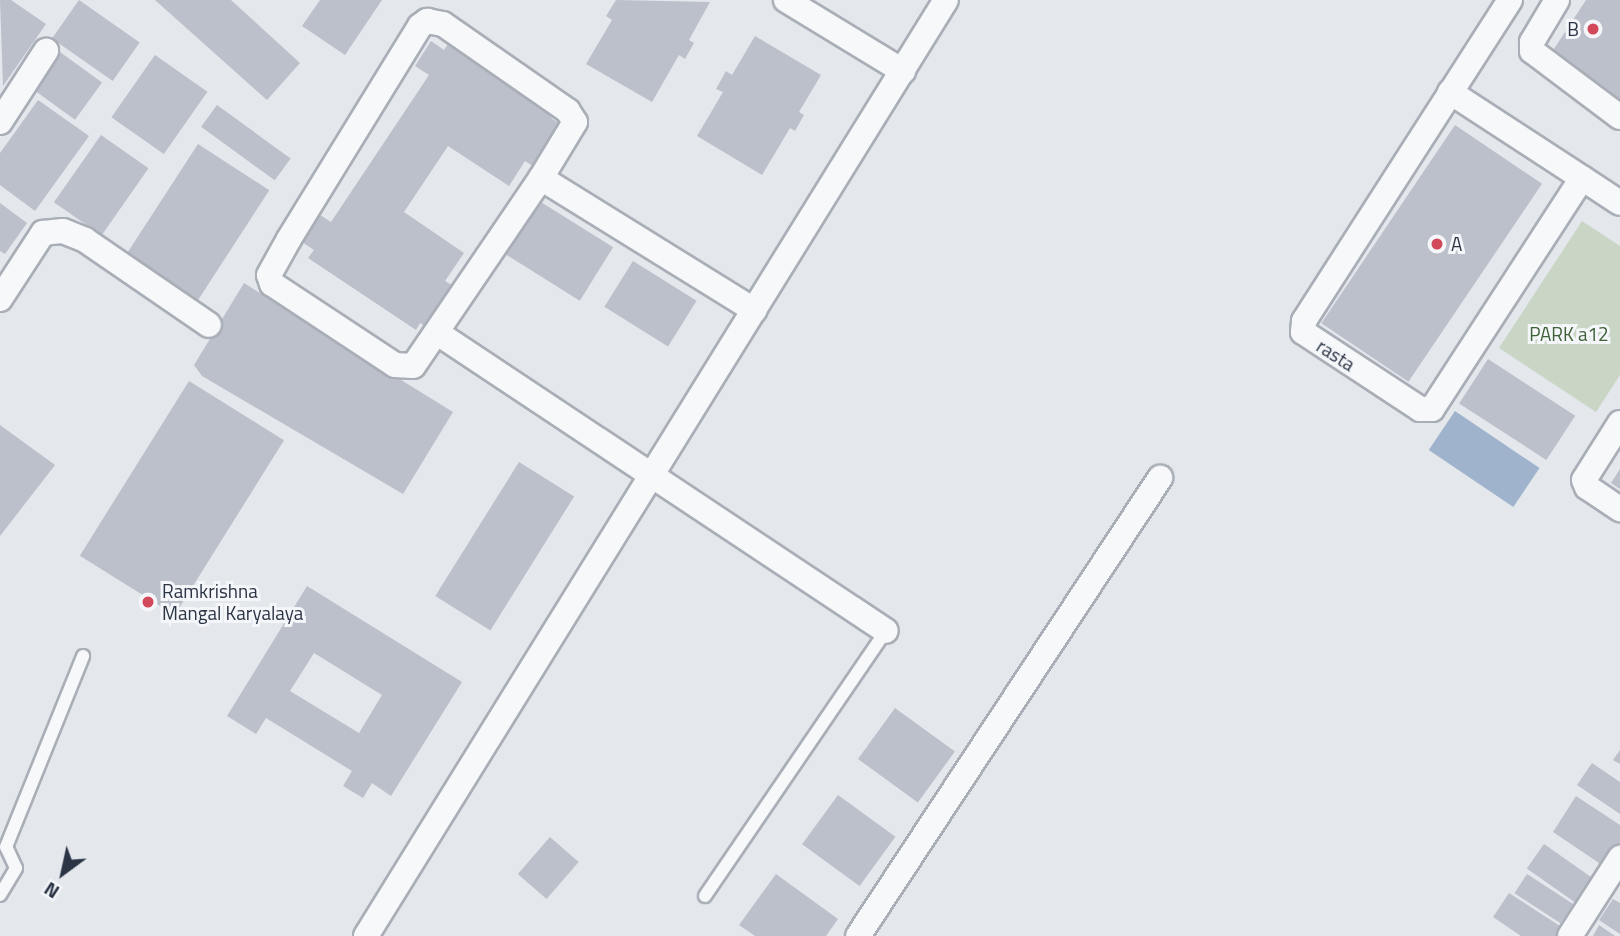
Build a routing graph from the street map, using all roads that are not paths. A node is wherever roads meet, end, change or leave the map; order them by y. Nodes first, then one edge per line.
1 (786, 0) edge
2 (947, 0) edge
3 (1510, 0) edge
4 (1558, 0) edge
5 (46, 51) dead end
6 (903, 71) junction
7 (1450, 92) junction
8 (1620, 117) edge
9 (0, 122) edge
10 (541, 178) junction
11 (1582, 178) junction
12 (1620, 202) edge
13 (0, 299) edge
14 (754, 310) junction
15 (209, 325) dead end
16 (446, 338) dead end
17 (1620, 423) edge
18 (653, 473) junction
19 (1160, 478) dead end
20 (1620, 509) edge
21 (886, 631) joint
22 (83, 656) dead end
23 (3, 846) edge
24 (1620, 858) edge
25 (0, 895) edge
26 (705, 895) dead end
27 (366, 936) edge
28 (858, 936) edge
29 (1570, 936) edge

1 - 6 street
2 - 6 street
3 - 7 street, rasta
4 - 8 street
5 - 9 street
6 - 14 street
7 - 11 street
7 - 11 street, rasta
10 - 10 street
10 - 14 street
11 - 12 street
13 - 15 street
14 - 18 street
16 - 18 street
17 - 20 street
18 - 21 street
18 - 27 street
19 - 28 street
21 - 26 lane
22 - 23 lane
23 - 25 lane
24 - 29 street

